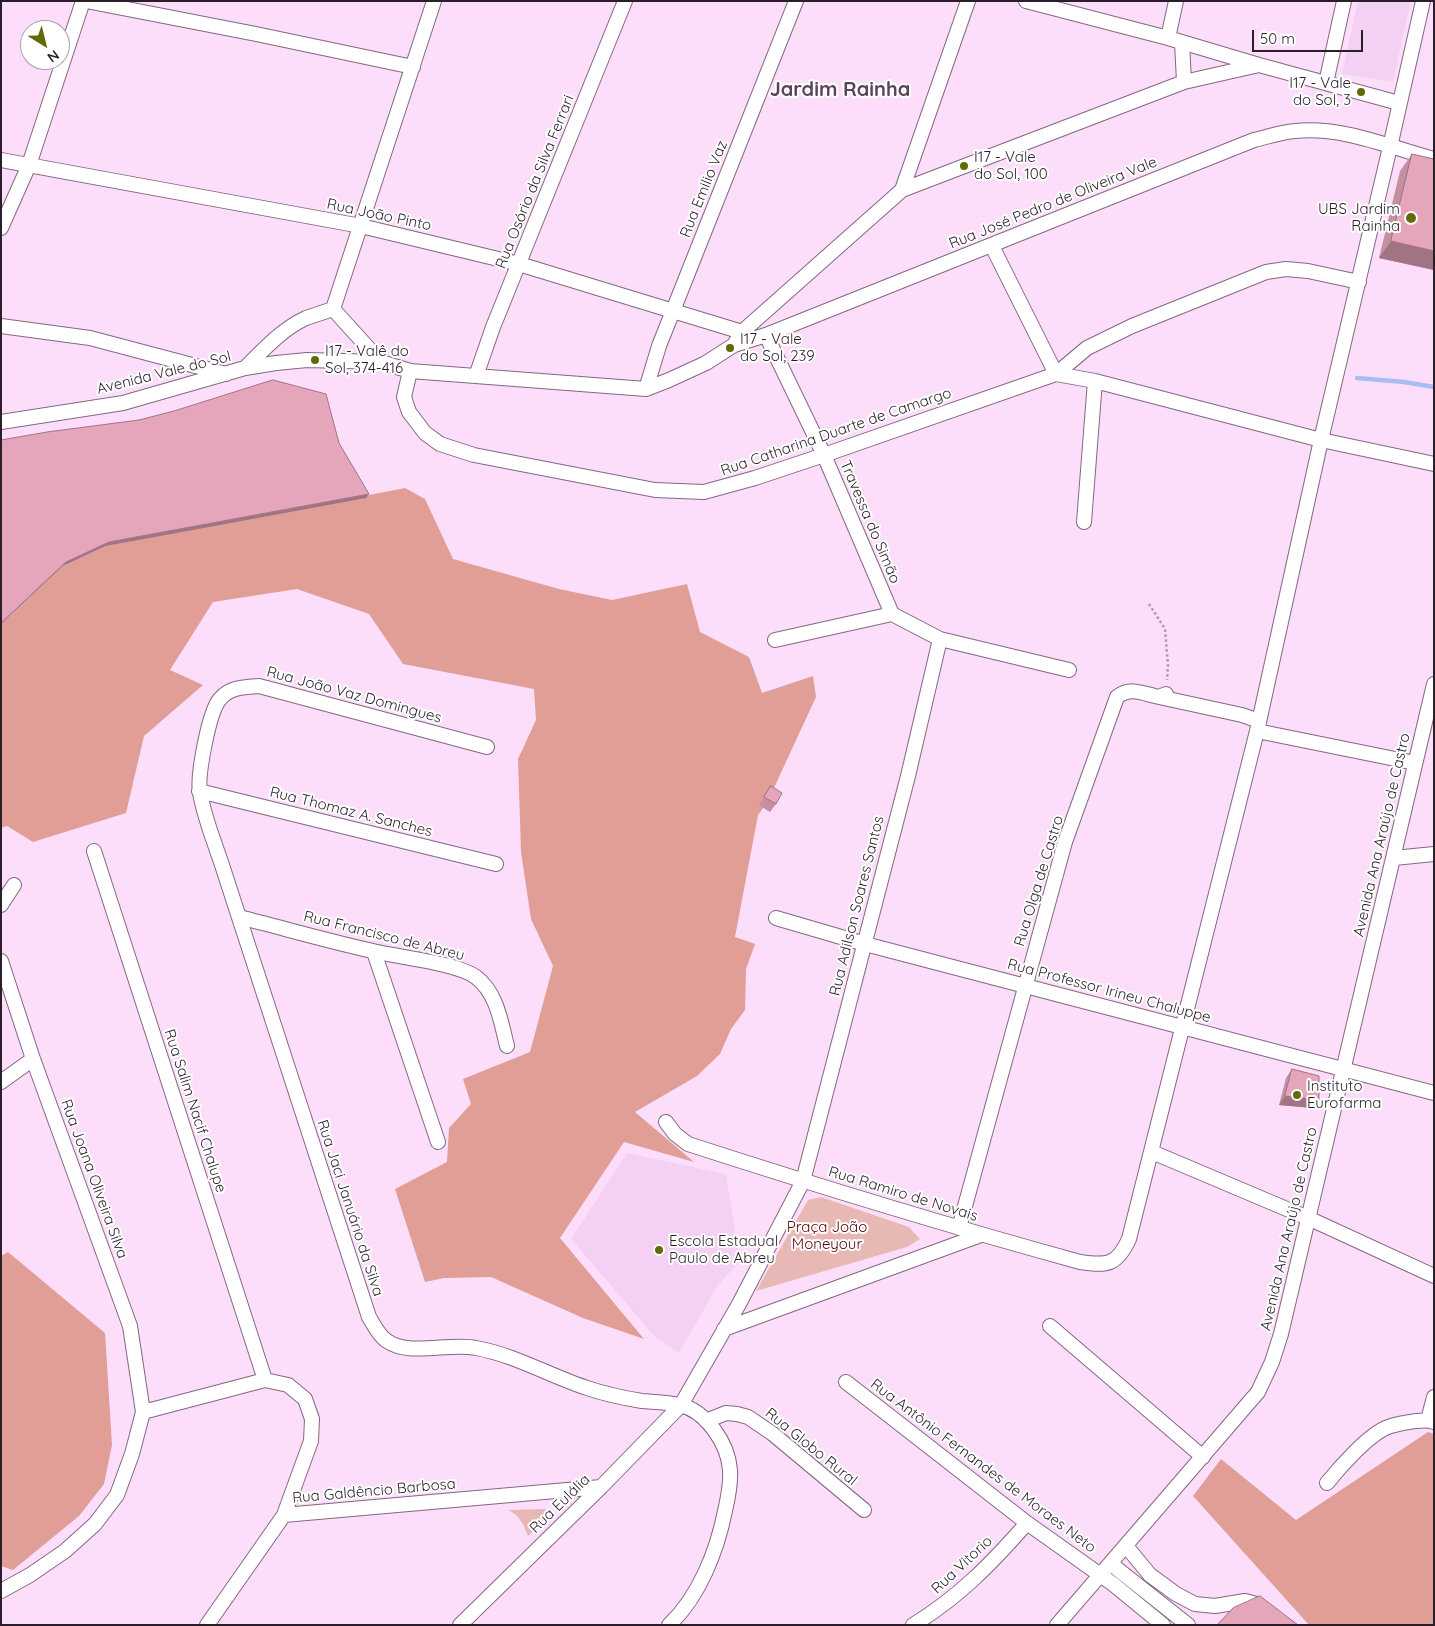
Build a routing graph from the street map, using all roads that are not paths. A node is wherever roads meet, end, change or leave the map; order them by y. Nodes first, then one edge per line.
1 (84, 1) edge
2 (434, 1) edge
3 (625, 1) edge
4 (796, 1) edge
5 (968, 1) edge
6 (1026, 1) edge
7 (1176, 1) edge
8 (1344, 1) edge
9 (1423, 1) edge
10 (1168, 38) junction
11 (1182, 42) junction
12 (1259, 65) junction
13 (413, 67) junction
14 (1184, 82) junction
15 (1326, 83) junction
16 (1399, 103) junction
17 (1390, 147) junction
18 (1434, 159) edge
19 (1, 160) edge
20 (29, 166) junction
21 (902, 190) junction
22 (361, 226) junction
23 (1, 228) edge
24 (992, 246) junction
25 (519, 264) junction
26 (1359, 282) junction
27 (333, 309) junction
28 (674, 310) junction
29 (1, 326) edge
30 (742, 332) junction
31 (766, 335) junction
32 (734, 345) junction
33 (381, 362) junction
34 (245, 368) junction
35 (410, 371) junction
36 (1056, 374) junction
37 (227, 375) junction
38 (476, 376) junction
39 (1095, 381) junction
40 (646, 388) junction
41 (1, 422) edge
42 (1320, 440) junction
43 (824, 456) junction
44 (1434, 464) edge
45 (1084, 522) dead end
46 (892, 614) junction
47 (940, 639) junction
48 (775, 640) dead end
49 (1069, 670) dead end
50 (1434, 684) edge
51 (1258, 726) junction
52 (487, 747) dead end
53 (1416, 763) junction
54 (199, 791) junction
55 (94, 851) dead end
56 (1434, 854) edge
57 (1394, 858) junction
58 (496, 864) dead end
59 (14, 885) dead end
60 (1, 905) edge
61 (239, 917) junction
62 (776, 918) dead end
63 (865, 944) junction
64 (374, 952) junction
65 (1, 961) edge
66 (1025, 986) junction
67 (1183, 1028) junction
68 (508, 1046) dead end
69 (33, 1059) junction
70 (1344, 1070) junction
71 (1, 1082) edge
72 (1434, 1093) edge
73 (666, 1122) dead end
74 (438, 1142) dead end
75 (1152, 1152) junction
76 (803, 1181) junction
77 (1308, 1218) junction
78 (959, 1228) junction
79 (981, 1235) junction
80 (1434, 1276) edge
81 (1050, 1326) dead end
82 (724, 1329) junction
83 (265, 1380) junction
84 (846, 1382) dead end
85 (1434, 1397) edge
86 (681, 1405) junction
87 (143, 1412) junction
88 (706, 1421) junction
89 (1431, 1421) edge
90 (1203, 1457) junction
91 (1327, 1483) dead end
92 (601, 1487) junction
93 (864, 1510) dead end
94 (284, 1515) junction
95 (1026, 1523) junction
96 (1126, 1546) junction
97 (1111, 1564) junction
98 (1101, 1576) junction
99 (1, 1591) edge
100 (674, 1620) edge
101 (207, 1625) edge
102 (460, 1625) edge
103 (913, 1625) edge
104 (1057, 1625) edge
105 (1163, 1625) edge
106 (1188, 1625) edge
107 (1282, 1625) edge

1 - 13 street
1 - 20 street
2 - 13 street
3 - 25 street, Rua Osório da Silva Ferrari
4 - 28 street, Rua Emilio Vaz
5 - 21 street
6 - 10 street
7 - 10 street
8 - 15 street
9 - 16 street
10 - 11 street
11 - 12 street
11 - 14 street
12 - 14 street
12 - 15 street
13 - 22 street
14 - 21 street
15 - 16 street
16 - 17 street
17 - 18 street, Rua José Pedro de Oliveira Vale
17 - 24 street, Rua José Pedro de Oliveira Vale
17 - 26 street
19 - 20 street, Rua João Pinto
20 - 22 street, Rua João Pinto
20 - 23 street
21 - 30 street
22 - 25 street, Rua João Pinto
22 - 27 street
24 - 31 street, Rua José Pedro de Oliveira Vale
24 - 36 street
25 - 28 street, Rua João Pinto
25 - 38 street, Rua Osório da Silva Ferrari
26 - 36 street
26 - 42 street
27 - 33 street
27 - 34 street
28 - 30 street, Rua João Pinto
28 - 40 street, Rua Emilio Vaz
29 - 37 street
30 - 32 street
31 - 32 street, Rua José Pedro de Oliveira Vale
31 - 43 street, Travessa do Simão
32 - 40 street
33 - 34 street
33 - 35 street
34 - 37 street, Avenida Vale do Sol
35 - 38 street
35 - 43 street, Rua Catharina Duarte de Camargo
36 - 39 street, Rua Catharina Duarte de Camargo
36 - 43 street, Rua Catharina Duarte de Camargo
37 - 41 street, Avenida Vale do Sol
38 - 40 street
39 - 42 street, Rua Catharina Duarte de Camargo
39 - 45 street
42 - 44 street, Rua Catharina Duarte de Camargo
42 - 51 street
43 - 46 street, Travessa do Simão
46 - 47 street
46 - 48 street
47 - 49 street
47 - 63 street, Rua Adilson Soares Santos
50 - 53 street, Avenida Ana Araújo de Castro
51 - 53 street
51 - 66 street, Rua Olga de Castro
51 - 67 street
52 - 54 street, Rua João Vaz Domingues
53 - 57 street, Avenida Ana Araújo de Castro
54 - 58 street, Rua Thomaz A. Sanches
54 - 61 street, Rua Jaci Januário da Silva
55 - 83 street, Rua Salim Nacif Chalupe
56 - 57 street
57 - 70 street, Avenida Ana Araújo de Castro
59 - 60 street
61 - 64 street, Rua Francisco de Abreu
61 - 86 street, Rua Jaci Januário da Silva
62 - 63 street, Rua Professor Irineu Chaluppe
63 - 66 street, Rua Professor Irineu Chaluppe
63 - 76 street, Rua Adilson Soares Santos
64 - 68 street, Rua Francisco de Abreu
64 - 74 street
65 - 69 street, Rua Joana Oliveira Silva
66 - 67 street, Rua Professor Irineu Chaluppe
66 - 78 street, Rua Olga de Castro
67 - 70 street, Rua Professor Irineu Chaluppe
67 - 75 street
69 - 71 street
69 - 87 street, Rua Joana Oliveira Silva
70 - 72 street, Rua Professor Irineu Chaluppe
70 - 77 street, Avenida Ana Araújo de Castro
73 - 76 street, Rua Ramiro de Novais
75 - 77 street
75 - 79 street, Rua Ramiro de Novais
76 - 78 street, Rua Ramiro de Novais
76 - 82 street, Rua Adilson Soares Santos
77 - 80 street
77 - 90 street, Avenida Ana Araújo de Castro
78 - 79 street, Rua Ramiro de Novais
79 - 82 street
81 - 90 street
82 - 86 street, Rua Eulália
83 - 87 street
83 - 94 street
84 - 95 street, Rua Antônio Fernandes de Moraes Neto
85 - 89 street
86 - 88 street
86 - 92 street, Rua Eulália
87 - 99 street
88 - 93 street, Rua Globo Rural
88 - 100 street
89 - 91 street
90 - 96 street, Avenida Ana Araújo de Castro
92 - 94 street, Rua Galdêncio Barbosa
92 - 102 street, Rua Eulália
94 - 101 street, Rua Galdêncio Barbosa
95 - 98 street, Rua Antônio Fernandes de Moraes Neto
95 - 103 street, Rua Vitorio
96 - 97 street, Avenida Ana Araújo de Castro
96 - 107 street
97 - 98 street, Avenida Ana Araújo de Castro
97 - 106 street
98 - 104 street, Avenida Ana Araújo de Castro
98 - 105 street, Rua Antônio Fernandes de Moraes Neto

